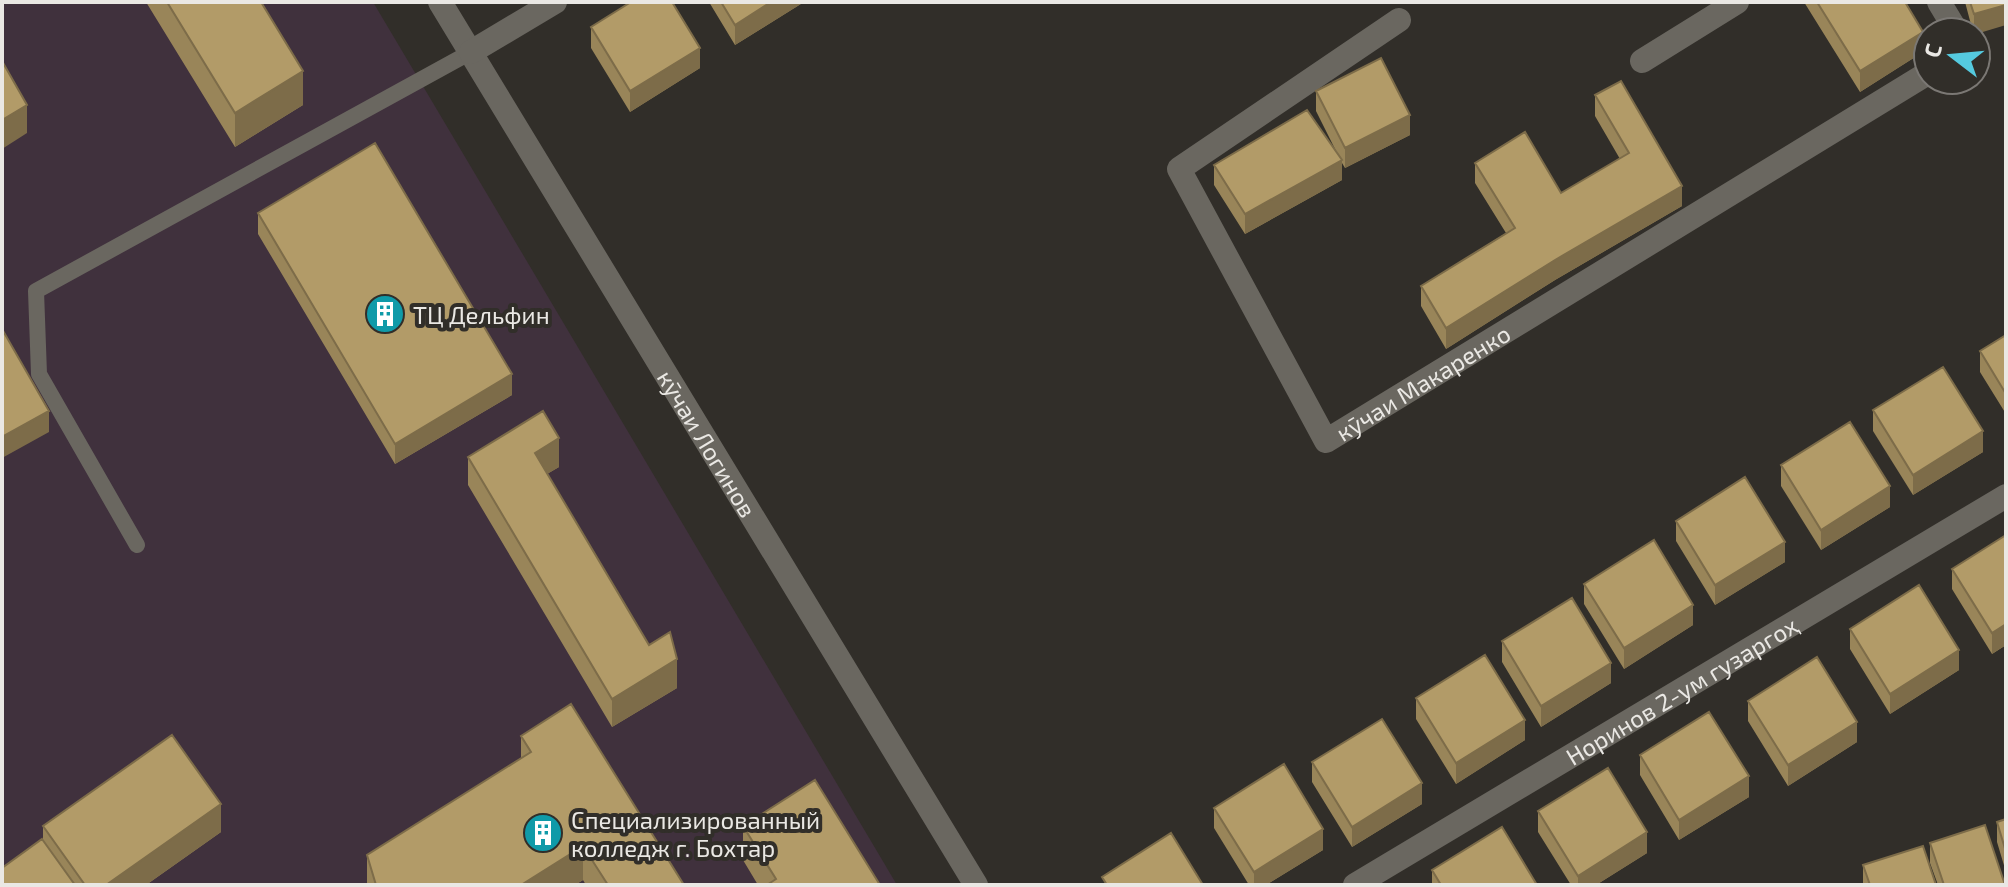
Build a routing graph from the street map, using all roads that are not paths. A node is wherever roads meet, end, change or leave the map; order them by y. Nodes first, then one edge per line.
1 (440, 2) edge
2 (555, 2) edge
3 (1737, 2) edge
4 (1399, 20) dead end
5 (471, 52) junction
6 (1642, 61) dead end
7 (1912, 83) edge
8 (2006, 496) edge
9 (137, 545) dead end
10 (976, 885) edge
11 (1355, 885) edge

1 - 5 street, кӯчаи Логинов
2 - 5 street
3 - 6 street
4 - 7 street, кӯчаи Макаренко
5 - 9 lane
5 - 10 street, кӯчаи Логинов
8 - 11 street, Норинов 2-ум гузаргоҳ

